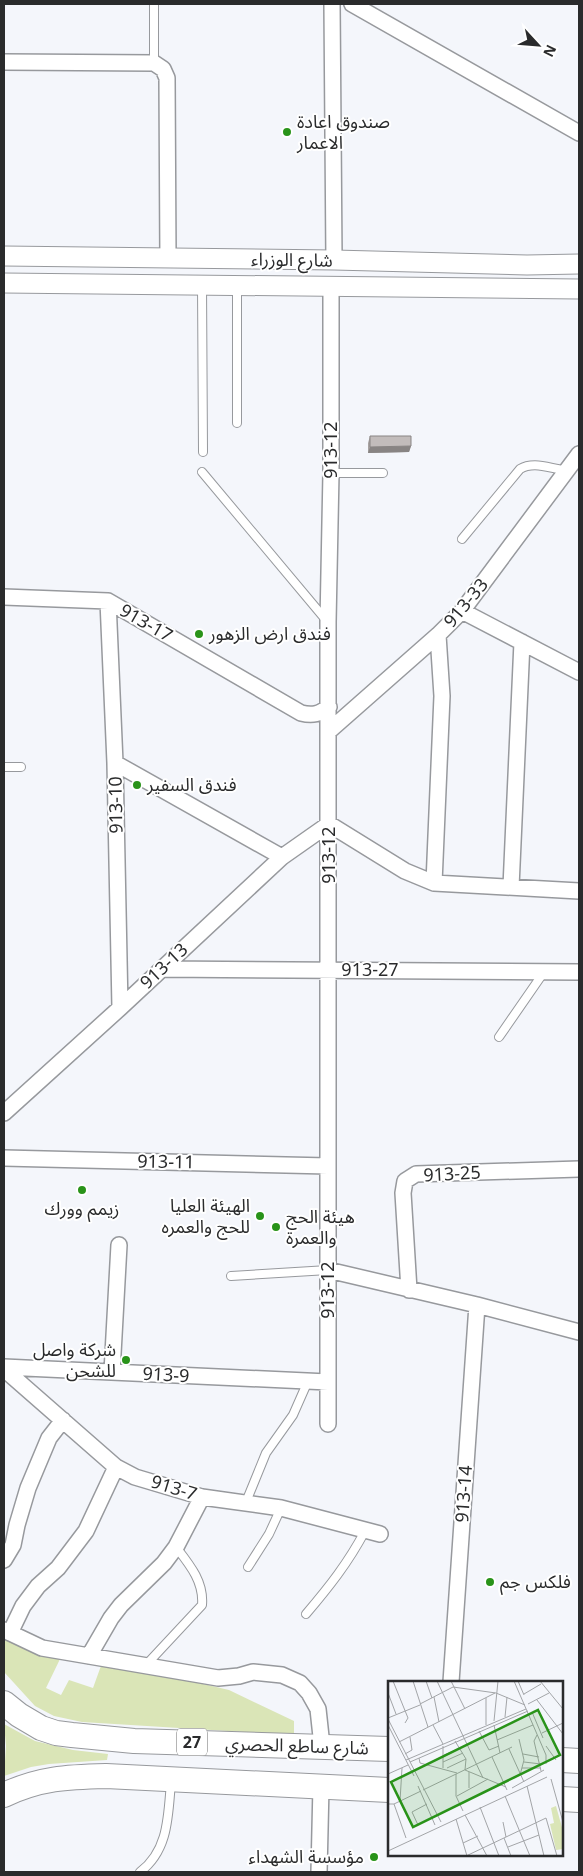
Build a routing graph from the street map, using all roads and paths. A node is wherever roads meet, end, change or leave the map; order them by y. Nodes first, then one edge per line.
1 (154, 4) edge
2 (332, 4) edge
3 (352, 4) edge
4 (4, 62) edge
5 (154, 63) junction
6 (579, 133) edge
7 (4, 256) edge
8 (168, 259) junction
9 (204, 259) junction
10 (334, 260) junction
11 (579, 264) edge
12 (528, 265) junction
13 (4, 283) edge
14 (202, 285) junction
15 (236, 285) junction
16 (331, 285) junction
17 (524, 289) junction
18 (579, 289) edge
19 (237, 423) dead end
20 (203, 452) dead end
21 (579, 454) edge
22 (566, 471) junction
23 (202, 472) dead end
24 (331, 473) junction
25 (383, 473) dead end
26 (462, 538) dead end
27 (4, 597) edge
28 (108, 601) junction
29 (462, 611) junction
30 (328, 622) junction
31 (438, 635) junction
32 (522, 642) junction
33 (579, 672) edge
34 (329, 707) junction
35 (329, 730) junction
36 (115, 763) junction
37 (4, 767) edge
38 (20, 767) dead end
39 (329, 824) junction
40 (282, 857) junction
41 (434, 883) junction
42 (511, 887) junction
43 (579, 891) edge
44 (162, 969) junction
45 (328, 970) junction
46 (544, 972) junction
47 (579, 972) edge
48 (120, 1008) junction
49 (498, 1037) dead end
50 (4, 1113) edge
51 (4, 1158) edge
52 (328, 1166) junction
53 (579, 1169) edge
54 (119, 1245) dead end
55 (328, 1270) junction
56 (231, 1276) dead end
57 (409, 1290) junction
58 (477, 1305) junction
59 (579, 1332) edge
60 (4, 1368) edge
61 (112, 1372) junction
62 (308, 1381) junction
63 (328, 1382) junction
64 (63, 1420) junction
65 (328, 1424) dead end
66 (116, 1467) junction
67 (202, 1497) junction
68 (246, 1502) junction
69 (281, 1508) junction
70 (365, 1531) junction
71 (380, 1534) dead end
72 (176, 1547) junction
73 (4, 1560) edge
74 (248, 1567) dead end
75 (306, 1614) dead end
76 (7, 1631) edge
77 (88, 1656) junction
78 (146, 1666) junction
79 (452, 1681) edge
80 (4, 1703) edge
81 (322, 1746) junction
82 (388, 1749) edge
83 (563, 1760) edge
84 (579, 1762) edge
85 (171, 1780) junction
86 (321, 1786) junction
87 (388, 1790) edge
88 (4, 1794) edge
89 (563, 1799) edge
90 (579, 1800) edge
91 (140, 1872) edge
92 (319, 1872) edge

1 - 5 lane
2 - 10 street
3 - 6 street
4 - 5 street
5 - 8 street
7 - 8 street, شارع الوزراء
8 - 9 street, شارع الوزراء
9 - 10 street, شارع الوزراء
9 - 14 street
10 - 12 street, شارع الوزراء
11 - 12 street, شارع الوزراء
12 - 17 street
13 - 14 street, شارع الوزراء
14 - 15 street, شارع الوزراء
14 - 20 lane
15 - 16 street, شارع الوزراء
15 - 19 lane
16 - 17 street, شارع الوزراء
16 - 24 street, 913-12
17 - 18 street, شارع الوزراء
21 - 22 street, 913-33
22 - 26 lane
22 - 29 street, 913-33
23 - 30 lane
24 - 25 lane
24 - 30 street, 913-12
27 - 28 street, 913-17
28 - 34 street, 913-17
28 - 36 street, 913-10
29 - 31 street, 913-33
29 - 32 street
30 - 34 street, 913-12
31 - 35 street, 913-33
31 - 41 street
32 - 33 street
32 - 42 street
34 - 35 street, 913-12
35 - 39 street, 913-12
36 - 40 street
36 - 48 street, 913-10
37 - 38 lane
39 - 40 street, 913-13
39 - 41 street
39 - 45 street, 913-12
40 - 44 street, 913-13
41 - 42 street
42 - 43 street
44 - 45 street, 913-27
44 - 48 street, 913-13
45 - 46 street, 913-27
45 - 52 street, 913-12
46 - 47 street, 913-27
46 - 49 lane
48 - 50 street, 913-13
51 - 52 street, 913-11
52 - 55 street, 913-12
53 - 57 street, 913-25
54 - 61 street
55 - 56 lane
55 - 57 street
55 - 63 street, 913-12
57 - 58 street
58 - 59 street
58 - 79 street, 913-14
60 - 61 street, 913-9
60 - 64 street, 913-7
61 - 62 street, 913-9
62 - 63 street, 913-9
62 - 68 lane
63 - 65 street, 913-12
64 - 66 street, 913-7
64 - 73 street
66 - 67 street, 913-7
66 - 76 street
67 - 68 street, 913-7
67 - 72 street
68 - 69 street, 913-7
69 - 70 street, 913-7
69 - 74 lane
70 - 71 street, 913-7
70 - 75 lane
72 - 77 street
72 - 78 lane
76 - 77 street
77 - 78 street
78 - 81 street
80 - 81 main road, شارع ساطع الحصري / 27
81 - 82 main road, شارع ساطع الحصري / 27
83 - 84 main road
85 - 86 main road, 27
85 - 88 main road, 27
85 - 91 lane
86 - 87 main road, 27
86 - 92 street
89 - 90 main road

